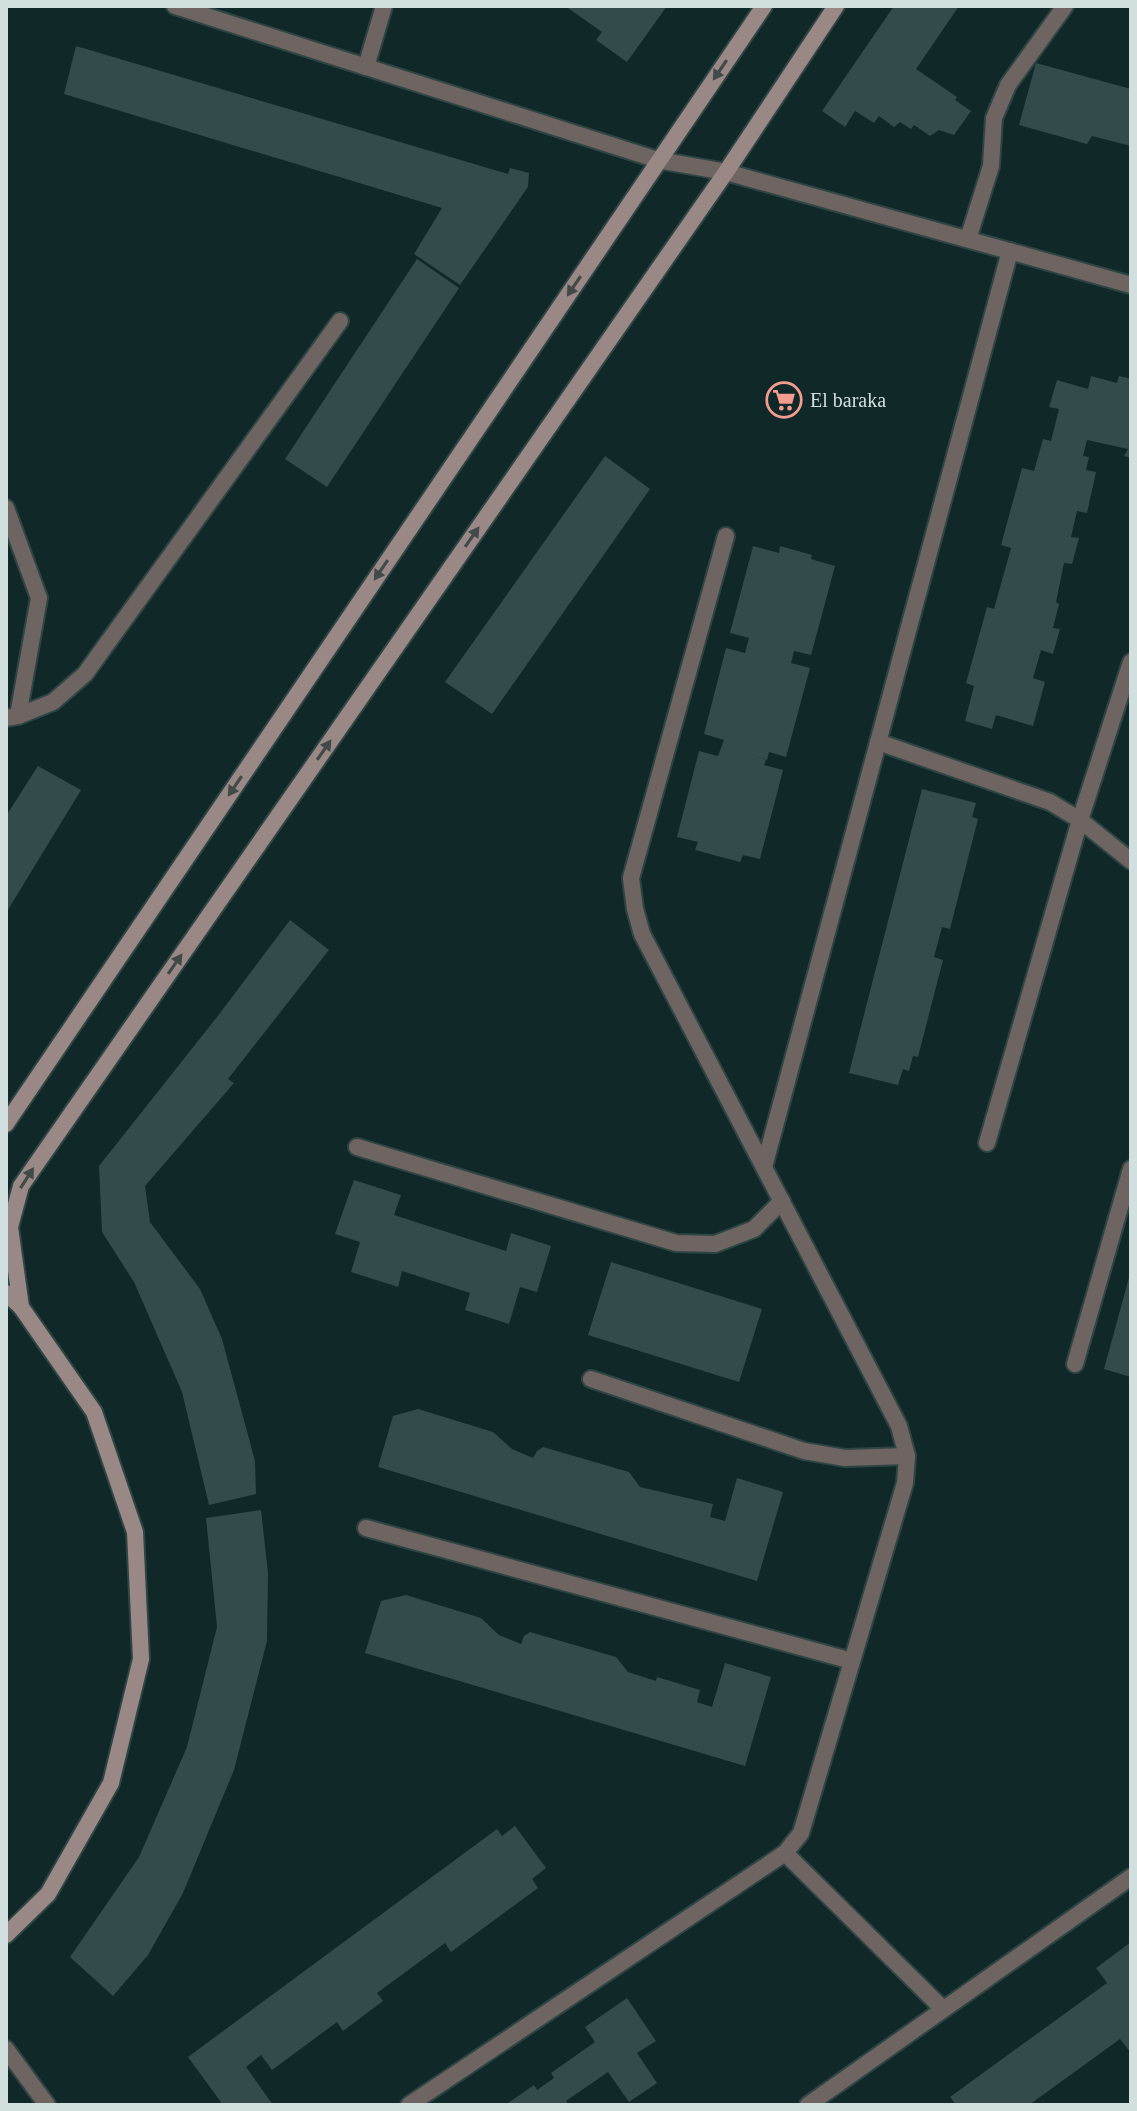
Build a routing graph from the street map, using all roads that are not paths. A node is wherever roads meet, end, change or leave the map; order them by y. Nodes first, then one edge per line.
1 (175, 6) edge
2 (384, 6) edge
3 (764, 6) edge
4 (836, 6) edge
5 (1065, 6) edge
6 (366, 67) junction
7 (658, 160) junction
8 (726, 172) junction
9 (968, 239) junction
10 (1010, 251) junction
11 (1131, 285) edge
12 (340, 321) dead end
13 (6, 508) edge
14 (726, 536) dead end
15 (1131, 662) edge
16 (12, 717) edge
17 (878, 742) junction
18 (1080, 820) junction
19 (1131, 861) edge
20 (6, 1124) edge
21 (987, 1143) dead end
22 (357, 1147) dead end
23 (764, 1167) junction
24 (1131, 1169) edge
25 (782, 1201) junction
26 (6, 1293) edge
27 (21, 1307) junction
28 (1075, 1364) dead end
29 (591, 1379) dead end
30 (907, 1456) junction
31 (366, 1528) dead end
32 (852, 1661) junction
33 (785, 1853) junction
34 (1131, 1877) edge
35 (6, 1935) edge
36 (943, 2009) junction
37 (6, 2049) edge
38 (47, 2105) edge
39 (409, 2105) edge
40 (808, 2105) edge

1 - 6 street
2 - 6 street
3 -> 7 main road
4 - 8 main road
5 - 9 street
6 - 7 street
7 - 8 street
7 -> 20 main road
8 - 9 street
27 -> 8 main road
9 - 10 street
10 - 11 street
10 - 17 street
12 - 16 street
13 - 16 street
14 - 23 street
15 - 18 street
17 - 18 street
17 - 23 street
18 - 19 street
18 - 21 street
22 - 25 street
23 - 25 street
24 - 28 street
25 - 30 street
26 - 27 main road
27 - 35 main road
29 - 30 street
30 - 32 street
31 - 32 street
32 - 33 street
33 - 36 street
33 - 39 street
34 - 36 street
36 - 40 street
37 - 38 street

